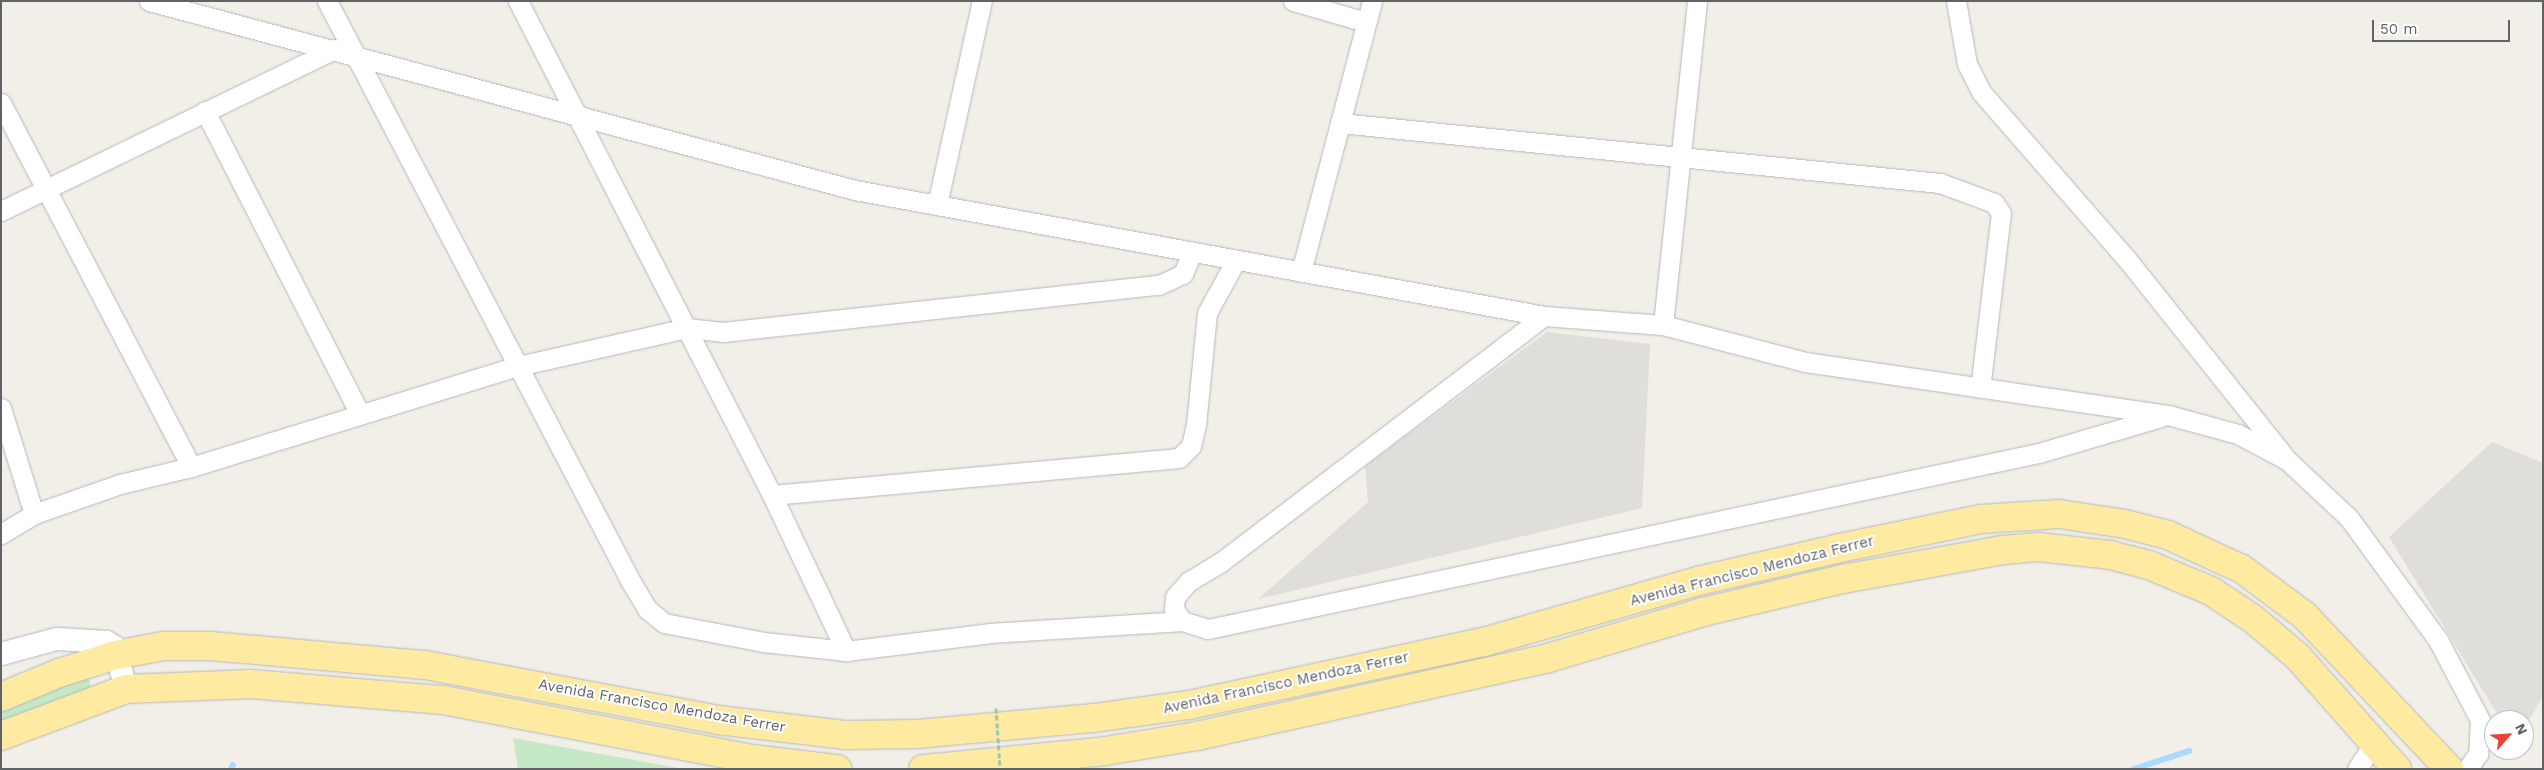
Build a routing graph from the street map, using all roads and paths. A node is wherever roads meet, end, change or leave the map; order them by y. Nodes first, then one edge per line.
1 (149, 1) edge
2 (327, 1) edge
3 (518, 1) edge
4 (982, 1) edge
5 (1293, 1) edge
6 (1372, 1) edge
7 (1697, 1) edge
8 (1956, 1) edge
9 (1366, 22) junction
10 (335, 49) junction
11 (354, 54) junction
12 (1, 103) edge
13 (205, 111) junction
14 (576, 113) junction
15 (1340, 123) junction
16 (1684, 157) junction
17 (48, 188) junction
18 (937, 205) junction
19 (1, 211) edge
20 (1192, 252) junction
21 (1236, 260) junction
22 (1301, 272) junction
23 (1544, 316) junction
24 (1663, 325) junction
25 (686, 328) junction
26 (518, 366) junction
27 (1980, 388) junction
28 (1, 408) edge
29 (359, 412) junction
30 (2168, 415) junction
31 (2287, 460) junction
32 (191, 467) junction
33 (772, 495) junction
34 (34, 514) junction
35 (1, 534) edge
36 (1835, 549) junction
37 (1843, 579) junction
38 (1182, 621) junction
39 (846, 651) junction
40 (1, 654) edge
41 (116, 655) junction
42 (126, 689) junction
43 (1, 697) edge
44 (996, 708) dead end
45 (1094, 718) junction
46 (1, 736) edge
47 (2373, 744) junction
48 (1105, 760) edge
49 (1000, 768) edge
50 (837, 769) edge
51 (923, 769) edge
52 (2357, 769) edge
53 (2397, 769) edge
54 (2449, 769) edge
55 (2467, 769) edge

1 - 10 street
2 - 11 street
3 - 14 street
4 - 18 street
5 - 9 street
6 - 9 street
7 - 16 street
8 - 31 street
9 - 15 street
10 - 11 street
10 - 13 street
11 - 14 street
11 - 26 street
12 - 17 street
13 - 17 street
13 - 29 street
14 - 18 street
14 - 25 street
15 - 16 street
15 - 22 street
16 - 24 street
16 - 27 street
17 - 19 street
17 - 32 street
18 - 20 street
20 - 21 street
20 - 25 street
21 - 22 street
21 - 33 street
22 - 23 street
23 - 24 street
23 - 38 street
24 - 27 street
25 - 26 street
25 - 33 street
26 - 29 street
26 - 39 street
27 - 30 street
28 - 34 street
29 - 32 street
30 - 31 street
30 - 38 street
31 - 55 street
32 - 34 street
33 - 39 street
34 - 35 street
36 - 37 highway
36 - 45 highway, Avenida Francisco Mendoza Ferrer
36 - 54 highway, Avenida Francisco Mendoza Ferrer
37 - 47 highway, Avenida Francisco Mendoza Ferrer
37 - 48 highway, Avenida Francisco Mendoza Ferrer
38 - 39 street
40 - 41 street
41 - 42 street
41 - 43 highway, Avenida Francisco Mendoza Ferrer
41 - 45 highway, Avenida Francisco Mendoza Ferrer
42 - 46 highway
42 - 50 highway
44 - 49 path, bridge
45 - 48 highway
47 - 52 street
47 - 53 highway, Avenida Francisco Mendoza Ferrer
48 - 51 highway, Avenida Francisco Mendoza Ferrer

